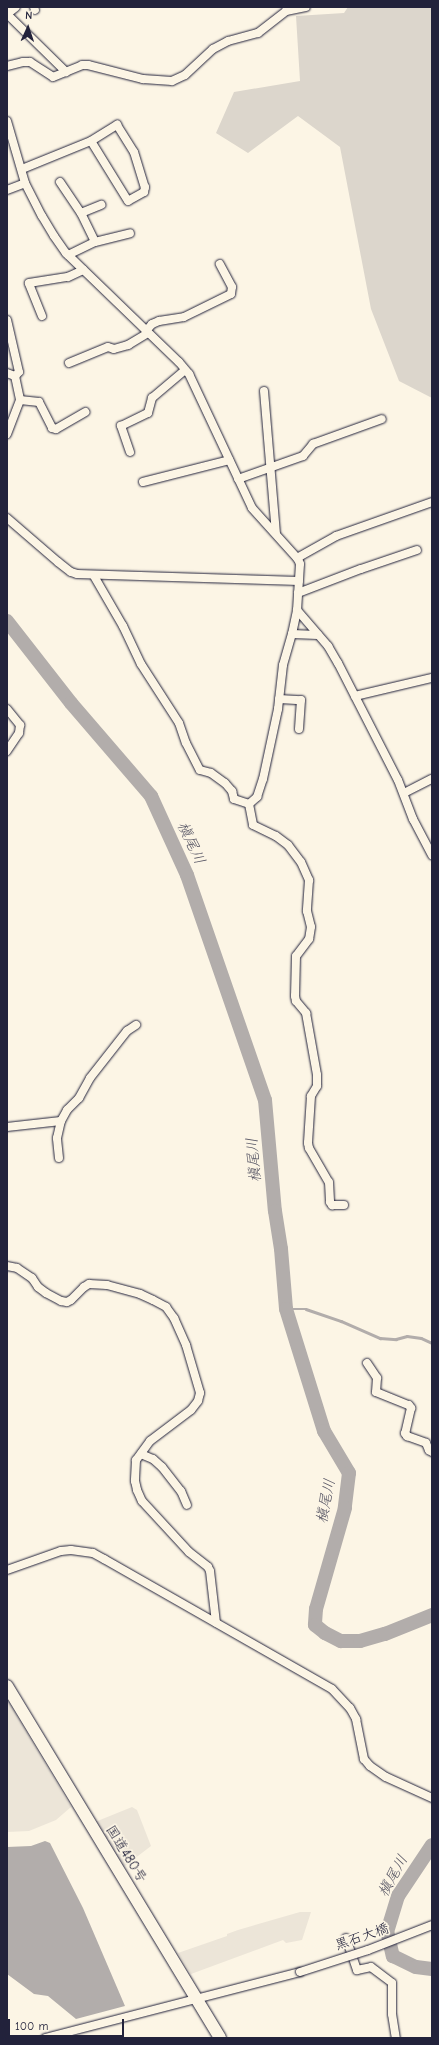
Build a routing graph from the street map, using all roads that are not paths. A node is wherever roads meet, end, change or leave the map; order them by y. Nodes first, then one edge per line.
1 (16, 7) edge
2 (306, 7) edge
3 (7, 14) edge
4 (7, 66) edge
5 (66, 72) junction
6 (7, 122) edge
7 (91, 141) junction
8 (22, 169) junction
9 (60, 182) dead end
10 (25, 183) junction
11 (7, 190) edge
12 (101, 204) dead end
13 (81, 213) junction
14 (130, 233) dead end
15 (95, 242) junction
16 (68, 255) junction
17 (220, 264) dead end
18 (82, 270) junction
19 (42, 316) dead end
20 (7, 320) edge
21 (147, 332) junction
22 (69, 363) dead end
23 (185, 370) junction
24 (11, 375) edge
25 (264, 391) dead end
26 (20, 400) junction
27 (85, 412) dead end
28 (382, 419) dead end
29 (7, 434) edge
30 (130, 452) dead end
31 (229, 460) junction
32 (270, 466) junction
33 (238, 479) junction
34 (143, 482) dead end
35 (432, 502) edge
36 (7, 518) edge
37 (276, 533) junction
38 (417, 550) dead end
39 (298, 558) junction
40 (94, 576) junction
41 (299, 581) junction
42 (298, 593) junction
43 (297, 610) junction
44 (292, 634) junction
45 (318, 635) junction
46 (432, 678) edge
47 (355, 696) junction
48 (279, 699) junction
49 (7, 709) edge
50 (300, 729) dead end
51 (7, 750) edge
52 (432, 779) edge
53 (404, 793) junction
54 (250, 804) junction
55 (432, 855) edge
56 (136, 1025) dead end
57 (61, 1121) junction
58 (7, 1127) edge
59 (59, 1158) dead end
60 (344, 1205) dead end
61 (7, 1266) edge
62 (367, 1364) dead end
63 (432, 1452) edge
64 (141, 1454) junction
65 (187, 1505) dead end
66 (7, 1570) edge
67 (216, 1623) junction
68 (7, 1686) edge
69 (429, 1796) edge
70 (432, 1925) edge
71 (346, 1938) dead end
72 (197, 1999) junction
73 (45, 2038) edge
74 (220, 2038) edge
75 (396, 2038) edge

1 - 3 street
2 - 5 street
3 - 5 street
4 - 5 street
6 - 8 street
7 - 7 street
7 - 8 street
8 - 10 street
9 - 13 street
10 - 11 street
10 - 16 street
12 - 13 street
13 - 15 street
14 - 15 street
15 - 16 street
16 - 18 street
17 - 21 street
18 - 19 street
18 - 21 street
20 - 24 street
21 - 22 street
21 - 23 street
23 - 30 street
23 - 31 street
24 - 26 street
25 - 32 street
26 - 27 street
26 - 29 street
28 - 32 street
31 - 33 street
31 - 34 street
32 - 33 street
32 - 37 street
33 - 37 street
35 - 39 street
36 - 40 street
37 - 39 street
38 - 42 street
39 - 41 street
40 - 41 street
40 - 54 street
41 - 42 street
42 - 43 street
43 - 44 street
43 - 45 street
44 - 45 street
44 - 48 street
45 - 47 street
46 - 47 street
47 - 53 street
48 - 50 street
48 - 54 street
49 - 51 street
52 - 53 street
53 - 55 street
54 - 60 street
56 - 57 street
57 - 58 street
57 - 59 street
61 - 64 street
62 - 63 street
64 - 65 street
64 - 67 street
66 - 67 street
67 - 69 street
68 - 72 highway, 国道480号
70 - 72 street, 黒石大橋, bridge
71 - 75 street
72 - 73 street, 黒石大橋
72 - 74 highway, 国道480号

